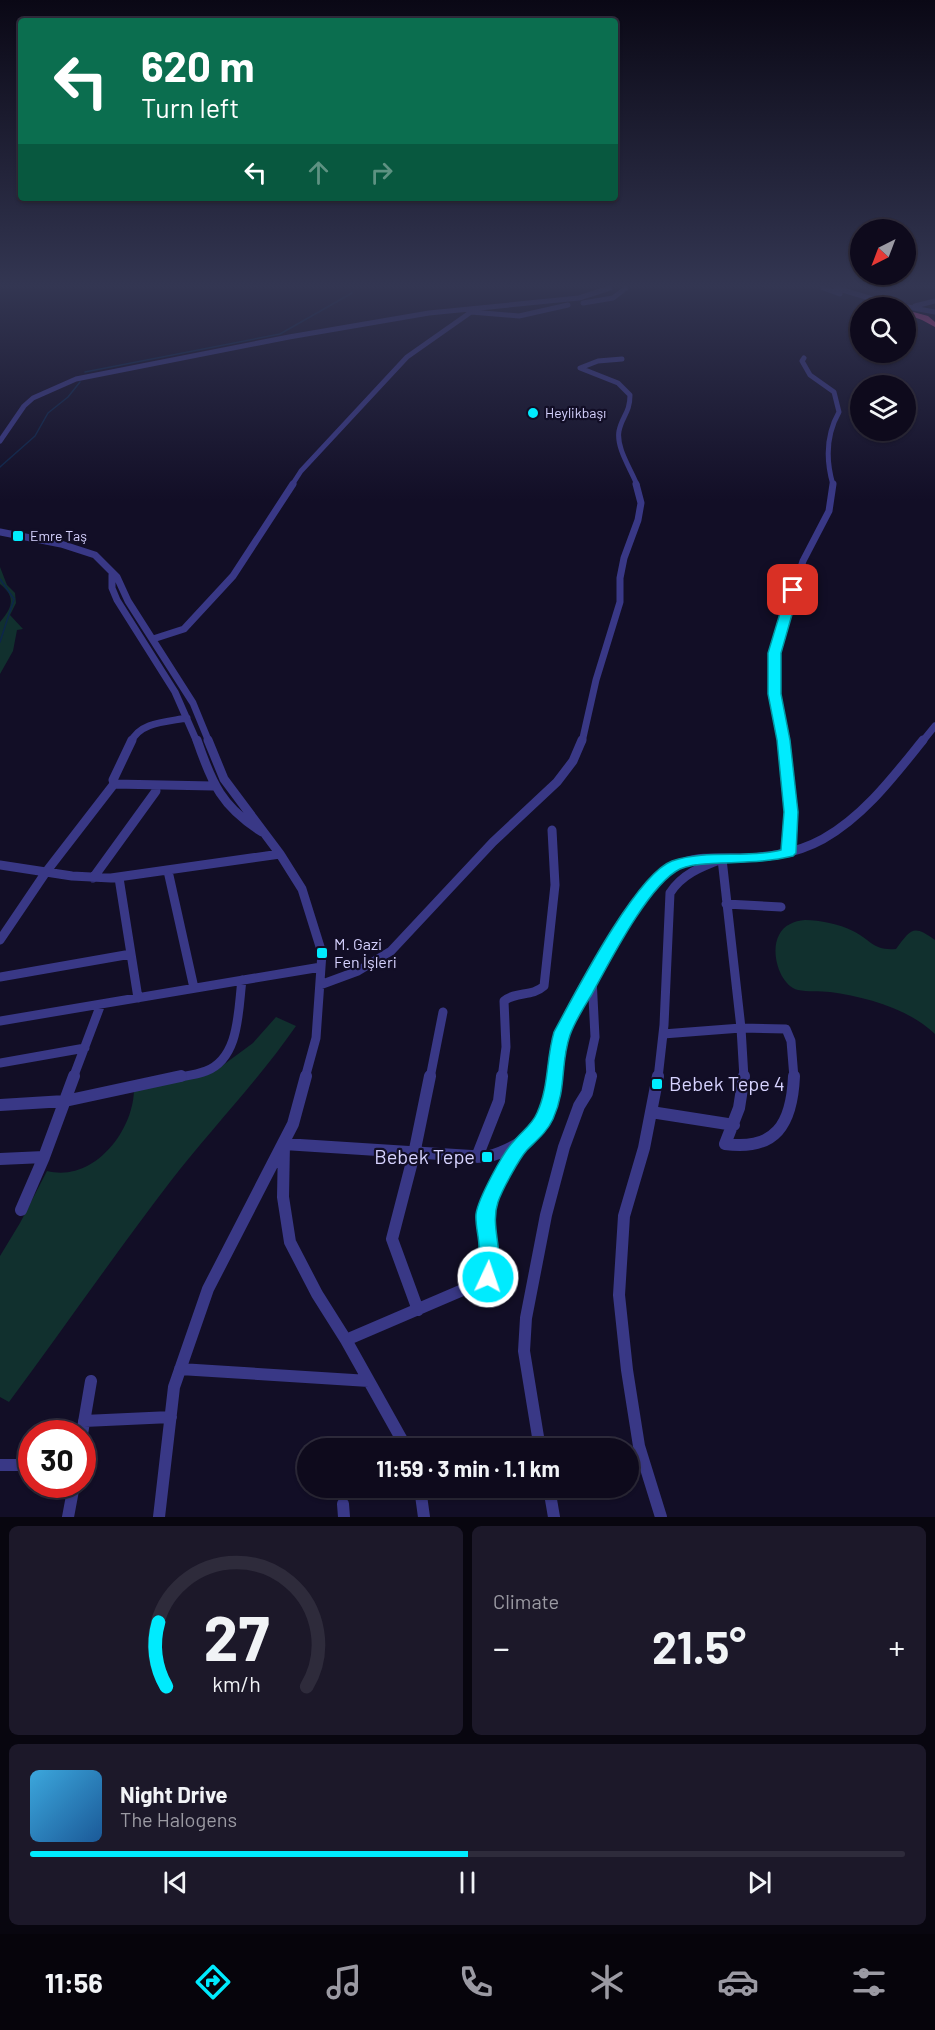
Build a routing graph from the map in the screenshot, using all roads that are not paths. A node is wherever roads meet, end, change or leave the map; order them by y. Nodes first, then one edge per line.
1 (804, 358) dead end
2 (166, 359) edge
3 (178, 359) edge
4 (404, 359) edge
5 (622, 359) dead end
6 (0, 432) edge
7 (0, 441) edge
8 (0, 532) edge
9 (112, 575) junction
10 (153, 639) junction
11 (187, 718) junction
12 (935, 726) edge
13 (114, 784) junction
14 (213, 786) junction
15 (156, 791) dead end
16 (552, 830) dead end
17 (263, 832) junction
18 (788, 853) junction
19 (280, 854) junction
20 (722, 859) junction
21 (0, 865) edge
22 (168, 871) junction
23 (46, 872) junction
24 (93, 878) junction
25 (119, 878) junction
26 (726, 904) junction
27 (781, 907) dead end
28 (0, 940) edge
29 (131, 954) junction
30 (321, 967) junction
31 (592, 976) junction
32 (0, 977) edge
33 (242, 980) junction
34 (320, 985) junction
35 (194, 988) junction
36 (138, 998) junction
37 (101, 1004) junction
38 (443, 1012) dead end
39 (0, 1021) edge
40 (741, 1028) junction
41 (663, 1034) junction
42 (85, 1048) junction
43 (0, 1063) edge
44 (64, 1101) junction
45 (0, 1105) edge
46 (651, 1112) junction
47 (734, 1125) junction
48 (284, 1144) junction
49 (520, 1146) junction
50 (414, 1154) junction
51 (44, 1157) junction
52 (477, 1157) junction
53 (0, 1159) edge
54 (21, 1210) dead end
55 (418, 1310) junction
56 (346, 1340) junction
57 (180, 1369) junction
58 (369, 1380) junction
59 (91, 1381) dead end
60 (171, 1417) junction
61 (84, 1420) edge
62 (96, 1426) edge
63 (401, 1438) edge
64 (538, 1438) edge
65 (0, 1465) edge
66 (18, 1465) edge
67 (72, 1498) edge
68 (421, 1498) edge
69 (551, 1498) edge
70 (68, 1517) edge
71 (159, 1517) edge
72 (424, 1517) edge
73 (554, 1517) edge
74 (662, 1517) edge

1 - 18 street
2 - 6 street
3 - 7 street
4 - 10 street
5 - 34 street
8 - 9 street
9 - 10 street
9 - 11 street
10 - 17 street
11 - 13 street
11 - 14 street
12 - 18 street
13 - 14 street
13 - 23 street
14 - 17 street
15 - 24 street
16 - 52 street
17 - 19 street
18 - 20 street
19 - 22 street
19 - 30 street
20 - 26 street
20 - 31 street
20 - 41 street
21 - 23 street
22 - 25 street
22 - 35 street
23 - 24 street
23 - 28 street
24 - 25 street
25 - 29 street
26 - 27 street
26 - 40 street
29 - 32 street
29 - 36 street
30 - 33 street
30 - 34 street
31 - 49 street
31 - 64 street
33 - 35 street
33 - 44 street
34 - 48 street
35 - 36 street
36 - 37 street
37 - 39 street
37 - 42 street
38 - 50 street
40 - 41 street
40 - 47 street
40 - 47 street
41 - 46 street
42 - 43 street
42 - 44 street
44 - 45 street
44 - 51 street
46 - 47 street
46 - 74 street
48 - 50 street
48 - 56 street
48 - 57 street
49 - 52 street
49 - 55 street
50 - 52 street
50 - 55 street
51 - 53 street
51 - 54 street
55 - 56 street
56 - 58 street
57 - 58 street
57 - 60 street
58 - 63 street
59 - 61 street
60 - 62 street
60 - 71 street
65 - 66 street
67 - 70 street
68 - 72 street
69 - 73 street

